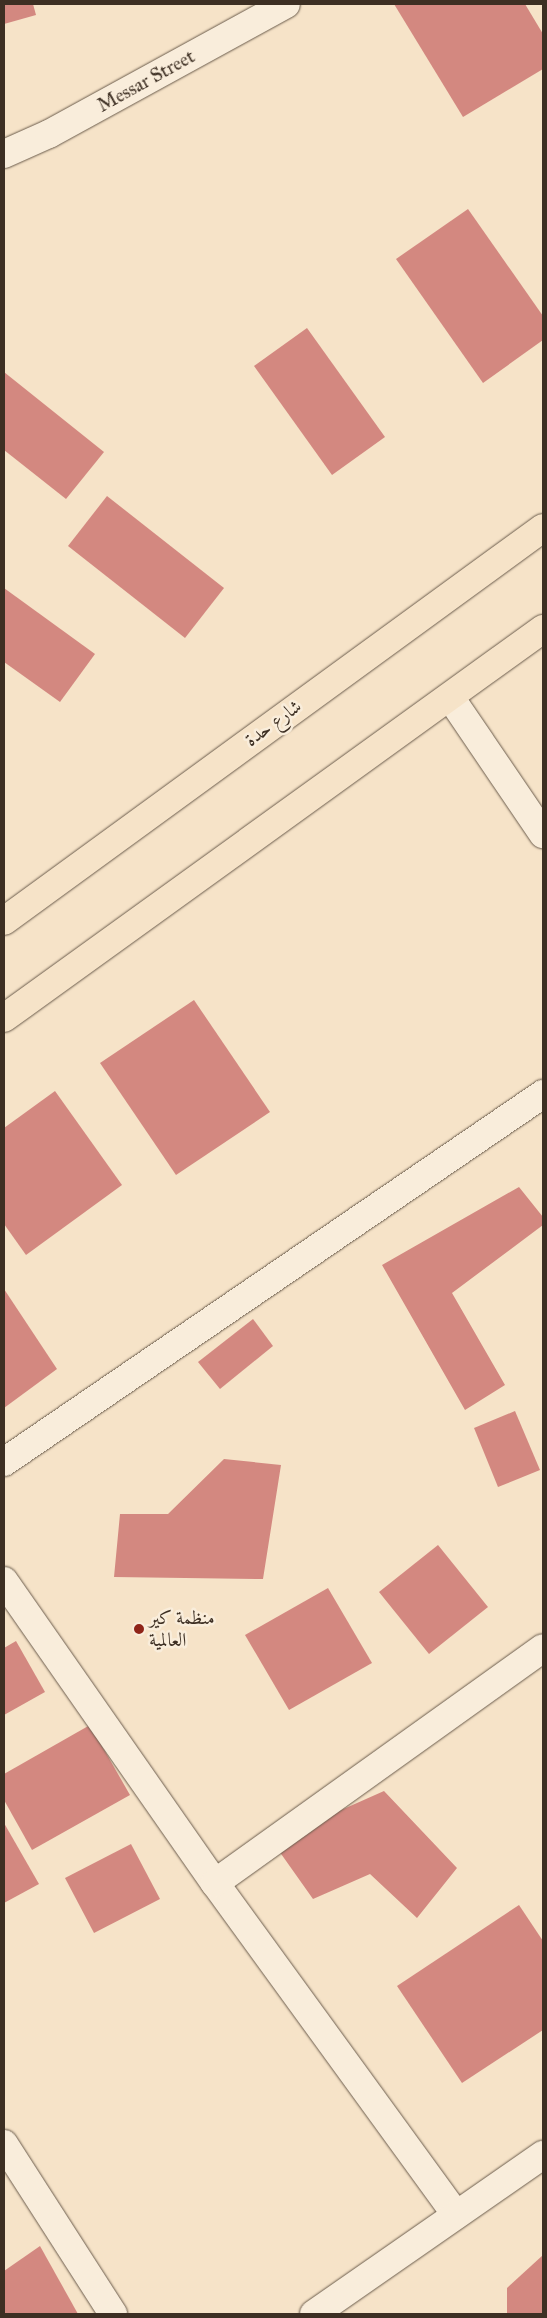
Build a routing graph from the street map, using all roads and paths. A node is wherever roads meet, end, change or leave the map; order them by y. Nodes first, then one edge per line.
1 (286, 4) edge
2 (4, 154) edge
3 (543, 528) edge
4 (543, 629) edge
5 (450, 698) junction
6 (543, 834) edge
7 (4, 921) edge
8 (4, 1018) edge
9 (543, 1094) edge
10 (4, 1462) edge
11 (4, 1582) edge
12 (543, 1648) edge
13 (215, 1883) junction
14 (4, 2144) edge
15 (543, 2155) edge
16 (456, 2215) junction
17 (113, 2314) edge
18 (314, 2314) edge

1 - 2 street, Messar Street
3 - 7 main road, شارع حدة
4 - 5 main road
5 - 6 street
5 - 8 main road
9 - 10 street
11 - 13 street
12 - 13 street
13 - 16 street
14 - 17 street
15 - 16 street
16 - 18 street

